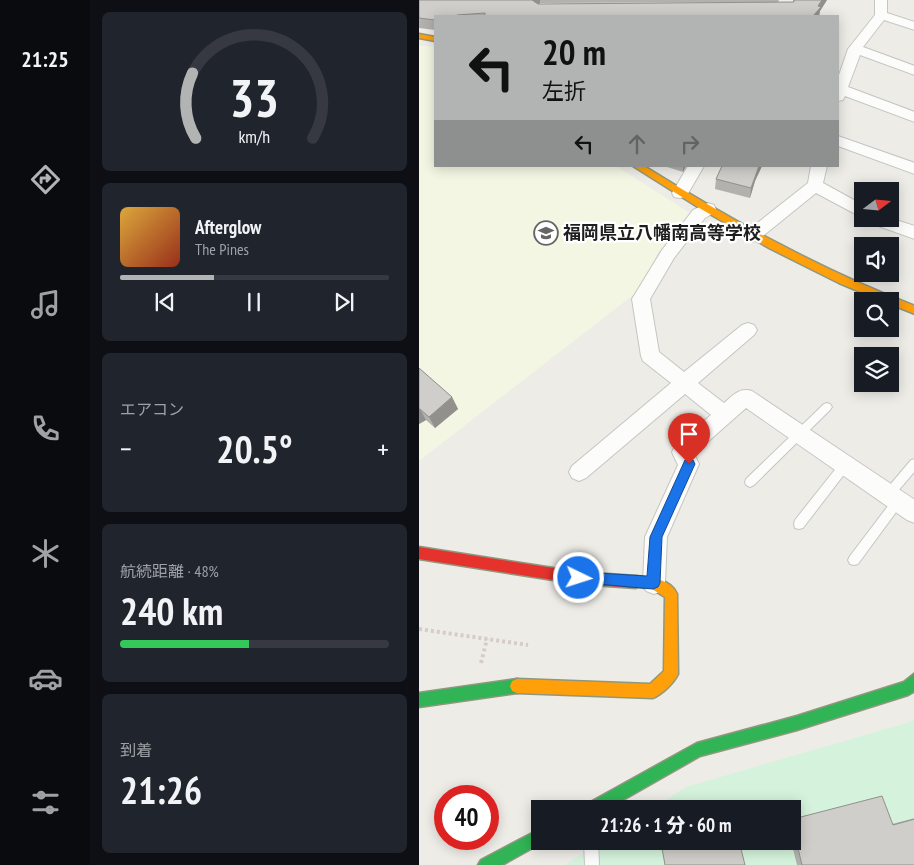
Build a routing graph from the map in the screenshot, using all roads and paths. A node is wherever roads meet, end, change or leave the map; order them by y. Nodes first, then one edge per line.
1 (881, 0) edge
2 (881, 15) junction
3 (914, 26) edge
4 (419, 36) edge
5 (434, 38) edge
6 (855, 49) junction
7 (914, 71) edge
8 (839, 93) edge
9 (914, 118) edge
10 (839, 141) edge
11 (639, 167) edge
12 (695, 167) edge
13 (819, 167) edge
14 (914, 169) edge
15 (815, 185) junction
16 (680, 193) junction
17 (854, 207) edge
18 (708, 209) junction
19 (899, 227) edge
20 (914, 233) edge
21 (752, 236) junction
22 (913, 308) edge
23 (748, 329) dead end
24 (684, 384) junction
25 (827, 407) dead end
26 (725, 415) junction
27 (799, 434) junction
28 (914, 463) edge
29 (845, 465) junction
30 (579, 472) dead end
31 (750, 482) dead end
32 (893, 498) junction
33 (914, 513) edge
34 (799, 524) dead end
35 (419, 553) edge
36 (855, 560) dead end
37 (653, 583) junction
38 (419, 629) edge
39 (528, 645) dead end
40 (912, 690) edge
41 (419, 700) edge
42 (609, 800) edge
43 (531, 841) edge
44 (591, 850) edge
45 (486, 865) edge
46 (592, 865) edge

1 - 2 street
2 - 3 street
2 - 6 street
4 - 5 street
6 - 7 street
6 - 8 street
8 - 9 street
10 - 14 street
11 - 16 street
12 - 16 street
13 - 15 street
15 - 17 street
15 - 21 street
16 - 18 street
18 - 21 street
18 - 24 street
19 - 20 street
21 - 22 street
23 - 24 street
24 - 26 street
24 - 30 street
25 - 27 lane
26 - 27 street
26 - 37 street
27 - 29 street
27 - 31 lane
28 - 32 lane
29 - 32 street
29 - 34 lane
32 - 33 street
32 - 36 lane
35 - 37 street
37 - 41 street
38 - 39 path
40 - 42 street
43 - 45 street
44 - 46 lane

